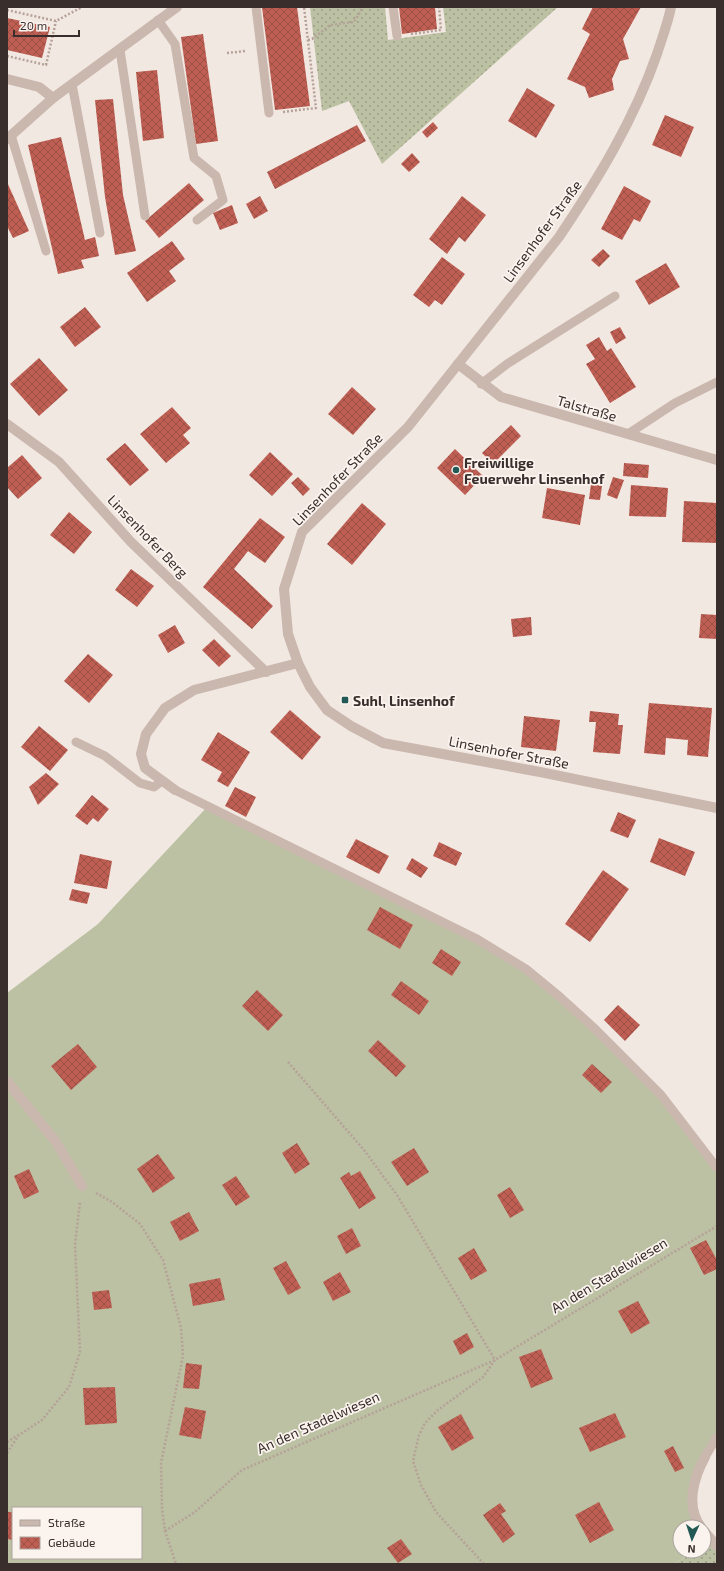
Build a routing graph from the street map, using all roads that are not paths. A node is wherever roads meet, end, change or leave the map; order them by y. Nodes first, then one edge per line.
1 (177, 7) edge
2 (256, 7) edge
3 (393, 7) edge
4 (671, 7) edge
5 (158, 20) junction
6 (397, 36) road end
7 (120, 50) junction
8 (7, 79) edge
9 (72, 84) junction
10 (52, 98) junction
11 (269, 113) road end
12 (9, 137) edge
13 (145, 216) dead end
14 (197, 220) dead end
15 (100, 233) dead end
16 (46, 251) dead end
17 (615, 296) dead end
18 (458, 364) junction
19 (717, 382) edge
20 (481, 384) junction
21 (7, 424) edge
22 (628, 434) junction
23 (717, 460) edge
24 (298, 663) junction
25 (266, 672) junction
26 (76, 742) dead end
27 (162, 781) junction
28 (175, 790) joint
29 (717, 808) edge
30 (7, 1081) edge
31 (717, 1168) edge
32 (82, 1186) road end
33 (717, 1438) edge
34 (705, 1457) joint
35 (697, 1519) edge

1 - 5 street
2 - 11 lane
3 - 6 lane
4 - 18 street, Linsenhofer Straße
5 - 7 street
5 - 14 lane
7 - 9 street
7 - 13 lane
8 - 10 street
9 - 10 street
9 - 15 lane
10 - 12 street
12 - 16 lane
17 - 20 lane
18 - 20 street, Talstraße
18 - 24 street, Linsenhofer Straße
19 - 22 lane
20 - 22 street, Talstraße
21 - 25 street, Linsenhofer Berg
22 - 23 street, Talstraße
24 - 25 street
24 - 29 street, Linsenhofer Straße
25 - 27 street
26 - 27 lane
27 - 28 street
28 - 31 lane
30 - 32 street
33 - 34 lane
34 - 35 street

